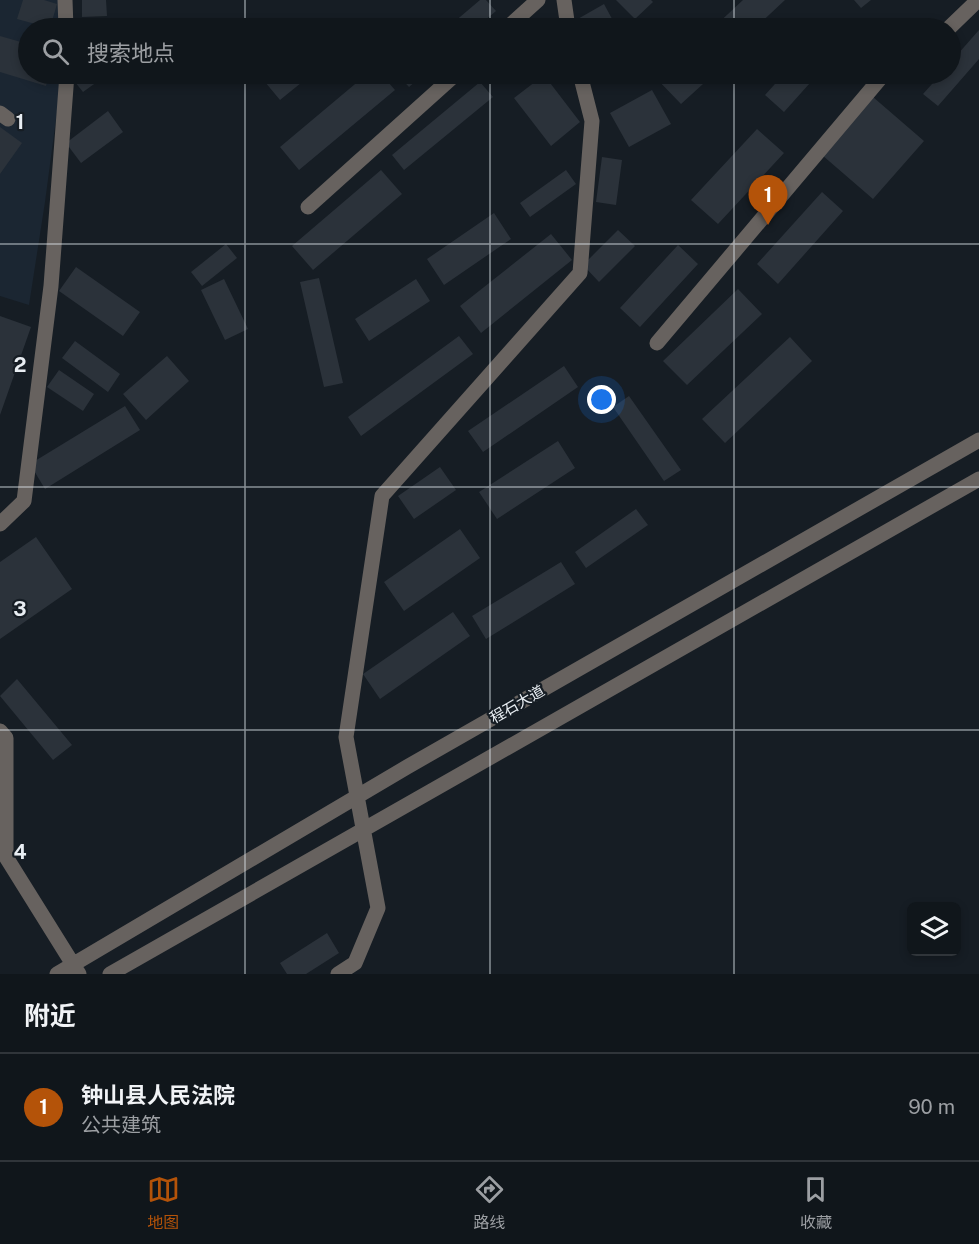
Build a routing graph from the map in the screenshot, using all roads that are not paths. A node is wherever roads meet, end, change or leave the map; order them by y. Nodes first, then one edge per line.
1 (65, 0) edge
2 (538, 0) edge
3 (564, 0) edge
4 (978, 0) edge
5 (66, 18) edge
6 (518, 18) edge
7 (567, 18) edge
8 (959, 18) edge
9 (66, 84) edge
10 (445, 84) edge
11 (583, 84) edge
12 (876, 84) edge
13 (308, 207) dead end
14 (657, 343) dead end
15 (979, 440) edge
16 (979, 478) edge
17 (0, 524) edge
18 (0, 731) edge
19 (357, 797) junction
20 (363, 830) junction
21 (77, 969) edge
22 (57, 974) edge
23 (110, 974) edge
24 (338, 974) edge

1 - 5 street
2 - 6 street
3 - 7 street
4 - 8 street
9 - 17 street
10 - 13 street
11 - 19 street
12 - 14 street
15 - 19 street, 程石大道
16 - 20 street
18 - 21 street
19 - 20 street
19 - 21 street, 程石大道
20 - 23 street
20 - 24 street
21 - 22 street, 程石大道

